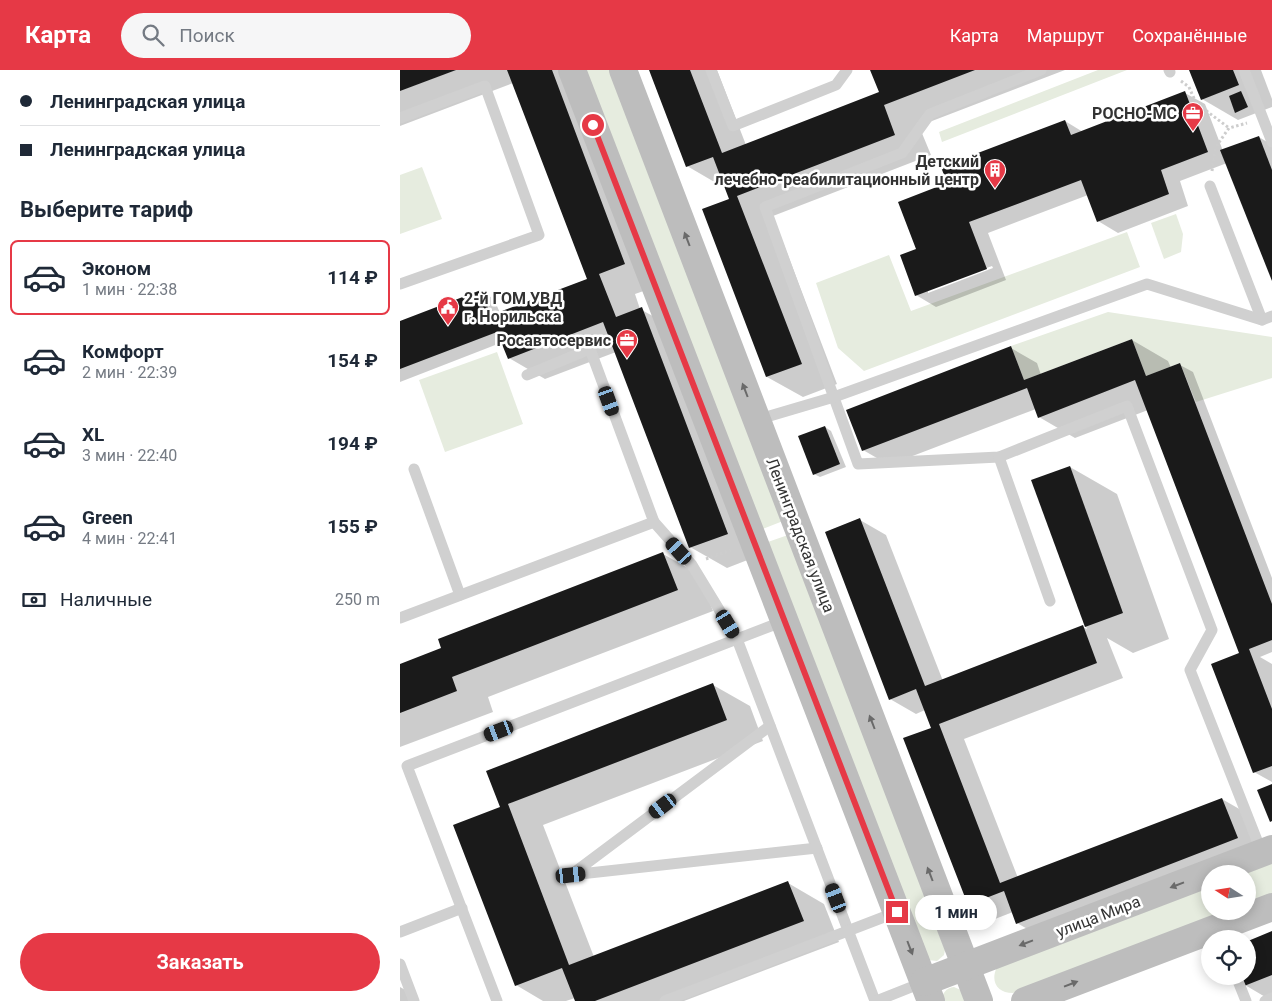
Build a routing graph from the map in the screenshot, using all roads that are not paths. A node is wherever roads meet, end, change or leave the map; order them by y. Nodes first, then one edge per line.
1 (572, 70) edge
2 (623, 70) edge
3 (711, 70) edge
4 (847, 70) edge
5 (1041, 70) edge
6 (1244, 70) edge
7 (400, 118) edge
8 (1272, 142) edge
9 (1210, 186) road end
10 (400, 284) edge
11 (1267, 318) edge
12 (527, 375) dead end
13 (834, 397) junction
14 (756, 420) junction
15 (999, 457) junction
16 (414, 469) dead end
17 (654, 522) junction
18 (460, 595) junction
19 (1050, 602) dead end
20 (400, 618) edge
21 (784, 621) junction
22 (737, 639) junction
23 (770, 726) junction
24 (404, 766) edge
25 (817, 848) junction
26 (1267, 851) edge
27 (1272, 906) edge
28 (462, 908) junction
29 (897, 912) junction
30 (1224, 930) edge
31 (848, 931) junction
32 (400, 932) edge
33 (1201, 939) edge
34 (400, 964) edge
35 (966, 966) junction
36 (1240, 985) edge
37 (927, 992) edge
38 (1272, 998) edge
39 (414, 1001) edge
40 (497, 1001) edge
41 (665, 1001) edge
42 (876, 1001) edge
43 (979, 1001) edge
44 (1026, 1001) edge
45 (1246, 1001) edge
46 (1265, 1001) edge

1 - 21 street
14 -> 2 street, Ленинградская улица
3 - 4 lane
5 - 13 lane
6 - 8 lane
7 - 10 lane
9 - 11 lane
11 - 13 lane
12 - 17 lane
13 - 14 lane
13 - 15 lane
35 -> 14 street, Ленинградская улица
15 - 19 lane
15 - 26 lane
16 - 18 lane
17 - 18 lane
17 - 22 lane
18 - 20 lane
21 - 22 lane
21 - 29 street
22 - 23 lane
22 - 24 lane
23 - 25 lane
23 - 25 lane
24 - 28 lane
25 - 31 lane
26 -> 35 street, улица Мира
27 - 30 street
28 - 32 lane
28 - 40 lane
29 - 31 lane
29 -> 37 street
31 - 41 lane
31 - 42 lane
44 -> 33 street
34 - 39 lane
35 - 37 street, улица Мира
35 - 43 street, Ленинградская улица
36 - 45 lane
37 - 42 lane
38 - 46 lane

